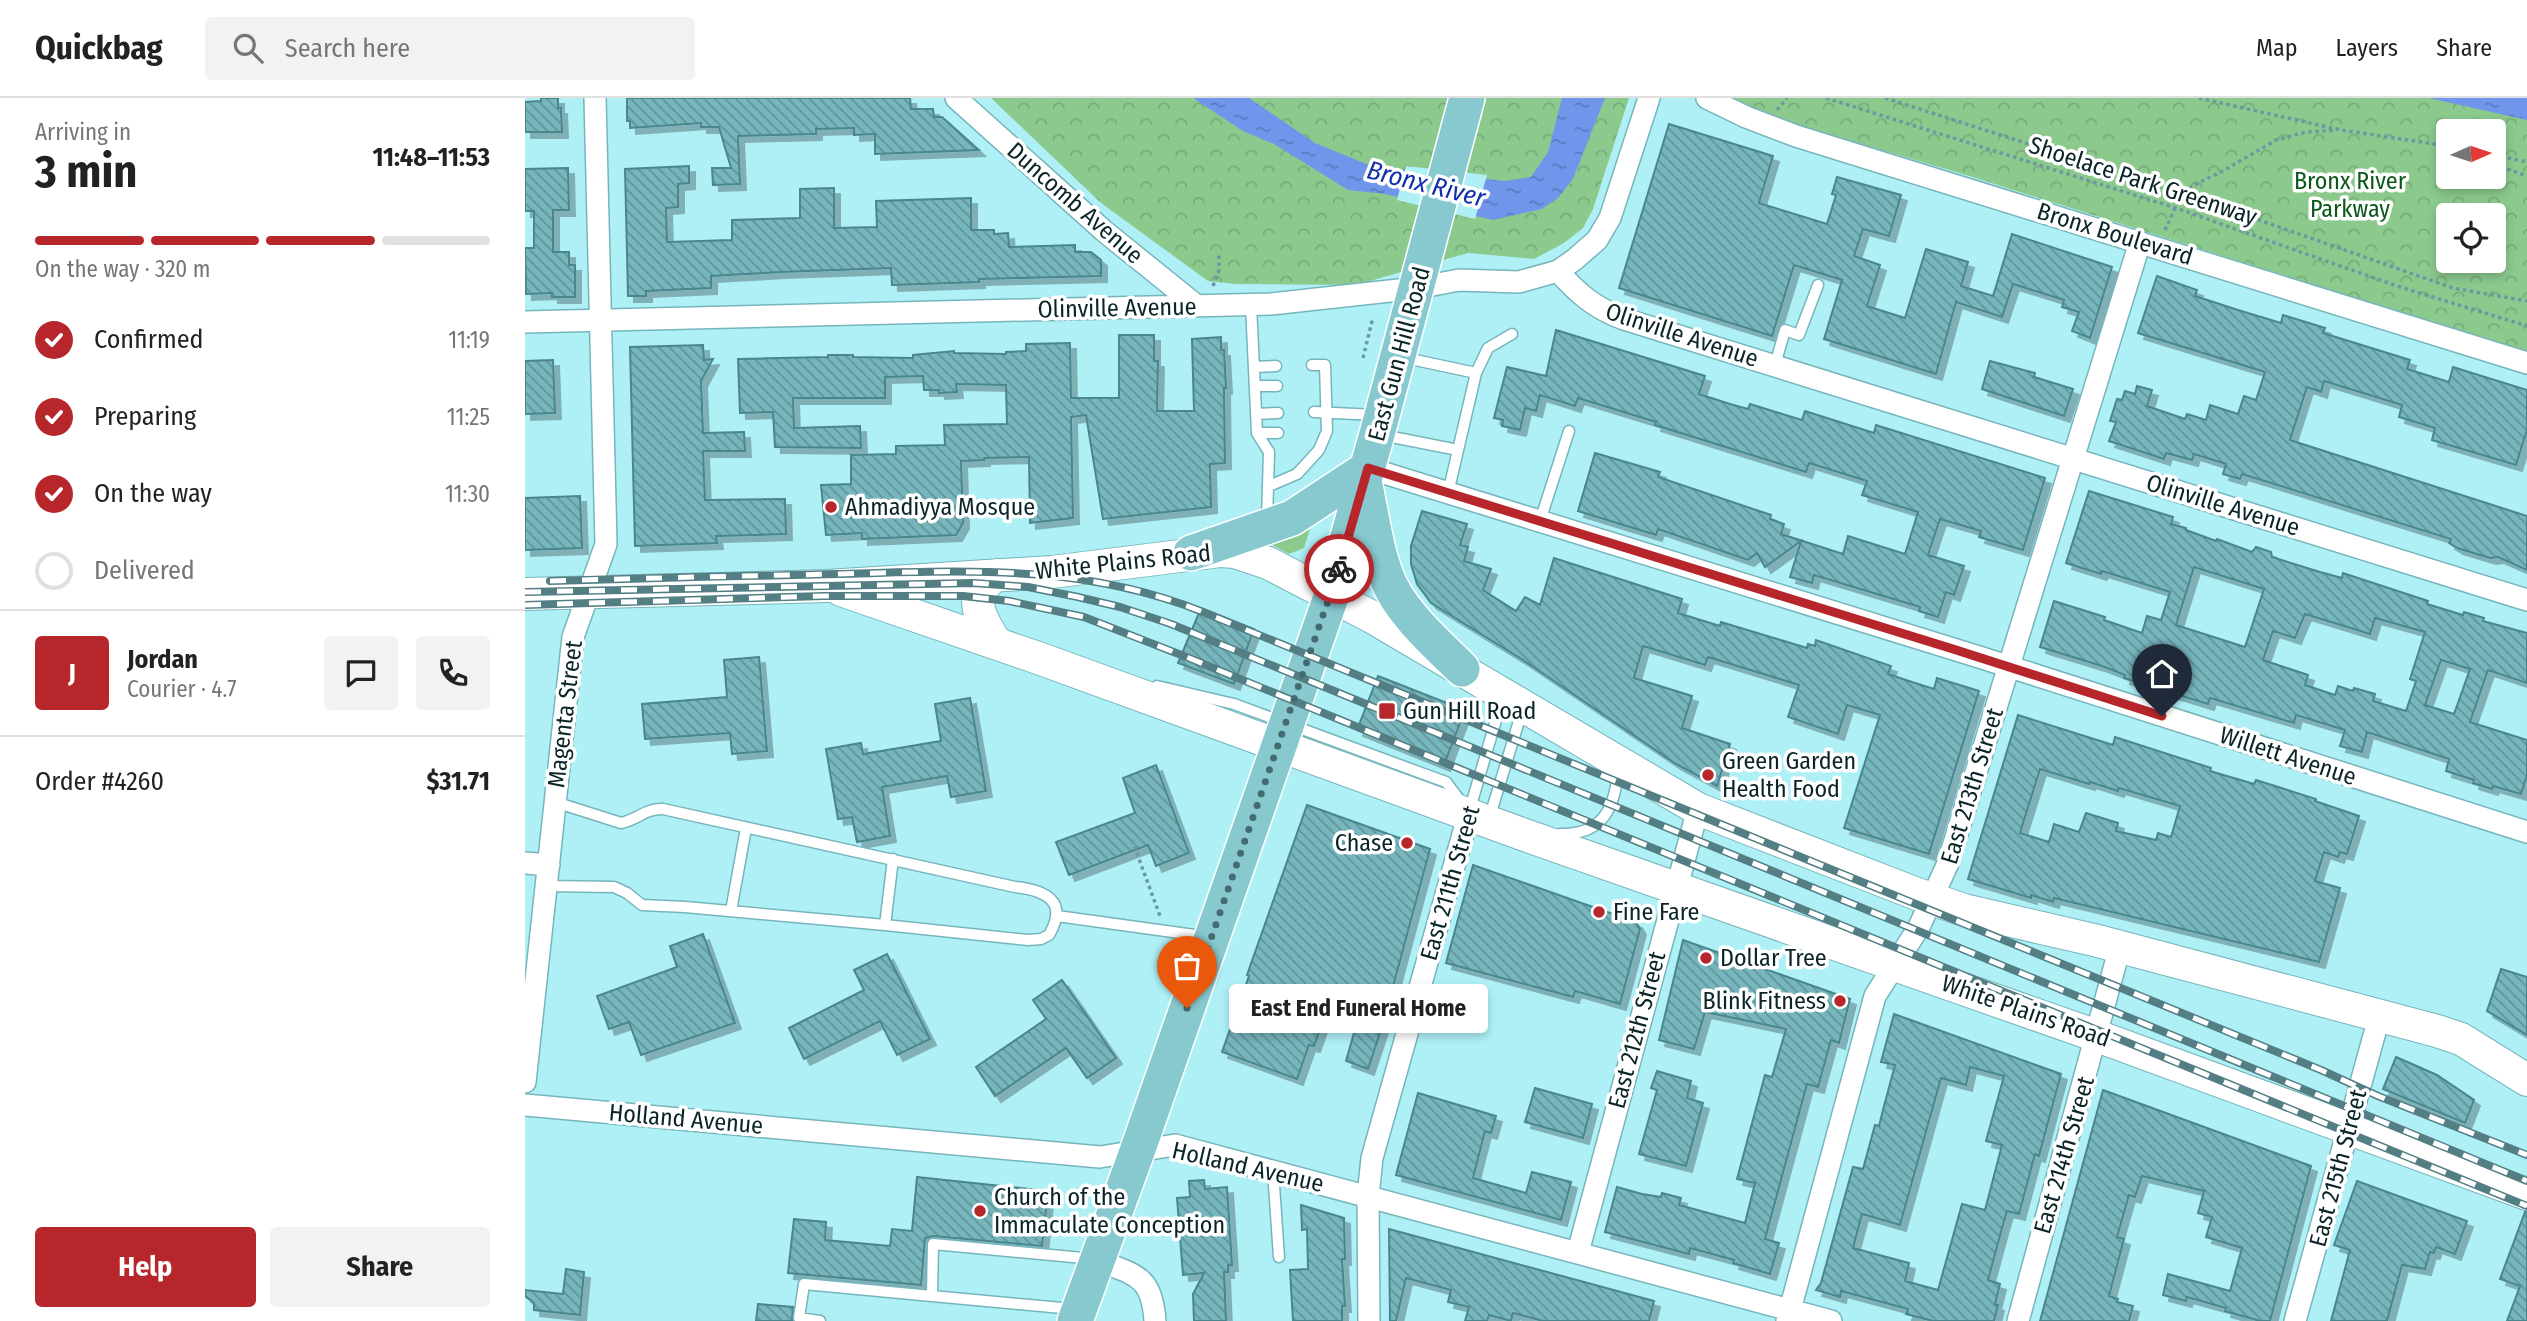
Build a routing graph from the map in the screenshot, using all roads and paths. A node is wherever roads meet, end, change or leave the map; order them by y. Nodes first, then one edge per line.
1 (596, 98) edge
2 (956, 98) edge
3 (1467, 98) edge
4 (1649, 98) edge
5 (1707, 98) edge
6 (1826, 98) edge
7 (1885, 98) edge
8 (2199, 98) edge
9 (2341, 130) junction
10 (2436, 144) edge
11 (2506, 158) edge
12 (2527, 162) edge
13 (2506, 168) edge
14 (2527, 176) edge
15 (2182, 193) junction
16 (2176, 208) junction
17 (2140, 242) junction
18 (1219, 252) dead end
19 (1557, 271) junction
20 (1818, 285) dead end
21 (1213, 286) dead end
22 (1417, 288) junction
23 (2527, 302) edge
24 (1251, 305) junction
25 (1197, 306) junction
26 (1373, 317) dead end
27 (601, 320) junction
28 (525, 322) edge
29 (2527, 326) edge
30 (1512, 334) dead end
31 (1398, 356) junction
32 (1363, 358) dead end
33 (2527, 363) edge
34 (1312, 365) dead end
35 (1775, 365) junction
36 (1276, 366) dead end
37 (1254, 367) junction
38 (1476, 373) junction
39 (1312, 384) dead end
40 (1326, 384) junction
41 (1255, 386) junction
42 (1277, 386) dead end
43 (1327, 411) junction
44 (1314, 412) dead end
45 (1278, 413) dead end
46 (1256, 414) junction
47 (1380, 425) junction
48 (1327, 431) junction
49 (1569, 431) dead end
50 (1314, 432) dead end
51 (1257, 433) junction
52 (1278, 433) dead end
53 (1458, 450) junction
54 (2072, 458) junction
55 (1366, 475) junction
56 (1269, 486) junction
57 (1448, 493) junction
58 (1540, 521) junction
59 (1265, 528) junction
60 (1191, 553) junction
61 (997, 575) junction
62 (827, 586) junction
63 (589, 592) junction
64 (525, 594) edge
65 (1331, 597) junction
66 (2527, 600) edge
67 (996, 643) junction
68 (1041, 659) junction
69 (2009, 666) junction
70 (1462, 669) junction
71 (1131, 680) dead end
72 (1144, 683) dead end
73 (1514, 699) junction
74 (1282, 734) junction
75 (1618, 760) junction
76 (555, 802) junction
77 (1698, 809) junction
78 (1479, 817) junction
79 (745, 828) junction
80 (2527, 832) edge
81 (1522, 834) junction
82 (1132, 840) dead end
83 (893, 859) junction
84 (525, 863) edge
85 (549, 865) junction
86 (547, 886) junction
87 (1676, 887) junction
88 (1933, 900) junction
89 (731, 911) junction
90 (1057, 916) junction
91 (885, 925) junction
92 (1165, 931) junction
93 (1211, 938) junction
94 (2120, 947) junction
95 (1895, 965) junction
96 (2380, 1014) junction
97 (2097, 1036) junction
98 (2527, 1080) edge
99 (525, 1082) edge
100 (525, 1105) edge
101 (2349, 1129) junction
102 (1138, 1149) junction
103 (1273, 1171) junction
104 (2527, 1194) edge
105 (1369, 1196) junction
106 (1577, 1252) junction
107 (1279, 1257) dead end
108 (1097, 1259) junction
109 (932, 1296) junction
110 (1077, 1315) edge
111 (1789, 1316) edge
112 (820, 1321) edge
113 (1155, 1321) edge
114 (1369, 1321) edge
115 (1831, 1321) edge
116 (2018, 1321) edge
117 (2295, 1321) edge

1 - 27 street, Magenta Street
2 - 25 street, Duncomb Avenue
3 - 22 main road, East Gun Hill Road
4 - 19 street
5 - 17 street, Bronx Boulevard
6 - 16 path, Shoelace Park Greenway
7 - 15 path, Shoelace Park Greenway
8 - 9 path
9 - 10 path
9 - 15 path
11 - 12 path
13 - 14 path
15 - 16 path
15 - 23 path, Shoelace Park Greenway
16 - 29 path, Shoelace Park Greenway
17 - 33 street, Bronx Boulevard
17 - 54 street, East 213th Street
18 - 21 path
19 - 22 street, Olinville Avenue
19 - 35 street, Olinville Avenue
20 - 35 lane
22 - 24 street, Olinville Avenue
22 - 31 main road, East Gun Hill Road
24 - 25 street, Olinville Avenue
24 - 37 lane
25 - 27 street, Olinville Avenue
26 - 32 path
27 - 28 street, Olinville Avenue
27 - 63 street, Magenta Street
30 - 38 lane
31 - 38 lane
31 - 47 main road, East Gun Hill Road
34 - 40 lane
35 - 54 street, Olinville Avenue
36 - 37 lane
37 - 41 lane
38 - 53 lane
39 - 40 lane
40 - 43 lane
41 - 42 lane
41 - 46 lane
43 - 44 lane
43 - 47 lane
43 - 48 lane
45 - 46 lane
46 - 51 lane
47 - 53 lane
47 - 55 main road, East Gun Hill Road
48 - 50 lane
48 - 56 lane
49 - 58 lane
51 - 52 lane
51 - 56 lane
53 - 57 lane
54 - 66 street, Olinville Avenue
54 - 69 street, East 213th Street
55 - 57 street, Willett Avenue
55 - 59 main road
55 - 65 main road, East Gun Hill Road
55 - 70 main road
56 - 59 lane
57 - 58 street, Willett Avenue
58 - 69 street, Willett Avenue
59 - 60 main road
60 - 61 main road, White Plains Road
60 - 65 main road, White Plains Road
61 - 62 main road, White Plains Road
61 - 67 main road
62 - 63 main road, White Plains Road
62 - 67 main road, White Plains Road
63 - 64 main road, White Plains Road
63 - 76 street, Magenta Street
65 - 70 main road, White Plains Road
65 - 74 main road, East Gun Hill Road
67 - 68 main road, White Plains Road
68 - 71 lane, White Plains Road
68 - 74 main road, White Plains Road
69 - 80 street, Willett Avenue
69 - 88 street, East 213th Street
70 - 73 main road, White Plains Road
72 - 74 lane, White Plains Road
73 - 75 main road, White Plains Road
73 - 78 lane, East 211th Street
73 - 78 lane, East 211th Street
74 - 78 main road, White Plains Road
74 - 93 main road, East Gun Hill Road
75 - 77 main road, White Plains Road
75 - 81 lane, White Plains Road
76 - 79 lane
76 - 85 street, Magenta Street
77 - 87 street, East 212th Street
77 - 88 main road, White Plains Road
78 - 81 main road, White Plains Road
78 - 105 street, East 211th Street
79 - 83 lane
79 - 89 lane
81 - 87 main road, White Plains Road
82 - 92 path
83 - 90 lane
83 - 91 lane
84 - 85 street
85 - 86 street, Magenta Street
86 - 89 lane
86 - 99 street, Magenta Street
87 - 95 main road, White Plains Road
87 - 106 street, East 212th Street
88 - 94 main road, White Plains Road
88 - 95 street, East 213th Street
89 - 91 lane
90 - 91 lane
90 - 92 lane
92 - 93 lane
93 - 102 main road, East Gun Hill Road
94 - 96 main road, White Plains Road
94 - 97 street, East 214th Street
95 - 97 main road, White Plains Road
95 - 111 street, East 213th Street
96 - 98 main road, White Plains Road
96 - 101 street, East 215th Street
97 - 101 main road, White Plains Road
97 - 116 street, East 214th Street
100 - 102 street, Holland Avenue
101 - 104 main road, White Plains Road
101 - 117 street, East 215th Street
102 - 103 street, Holland Avenue
102 - 108 main road, East Gun Hill Road
103 - 105 street, Holland Avenue
103 - 107 lane
105 - 106 street, Holland Avenue
105 - 114 street, East 211th Street
106 - 111 street, Holland Avenue
108 - 109 lane
108 - 110 main road, East Gun Hill Road
108 - 113 street
109 - 110 lane
109 - 112 lane
111 - 115 street, Holland Avenue

